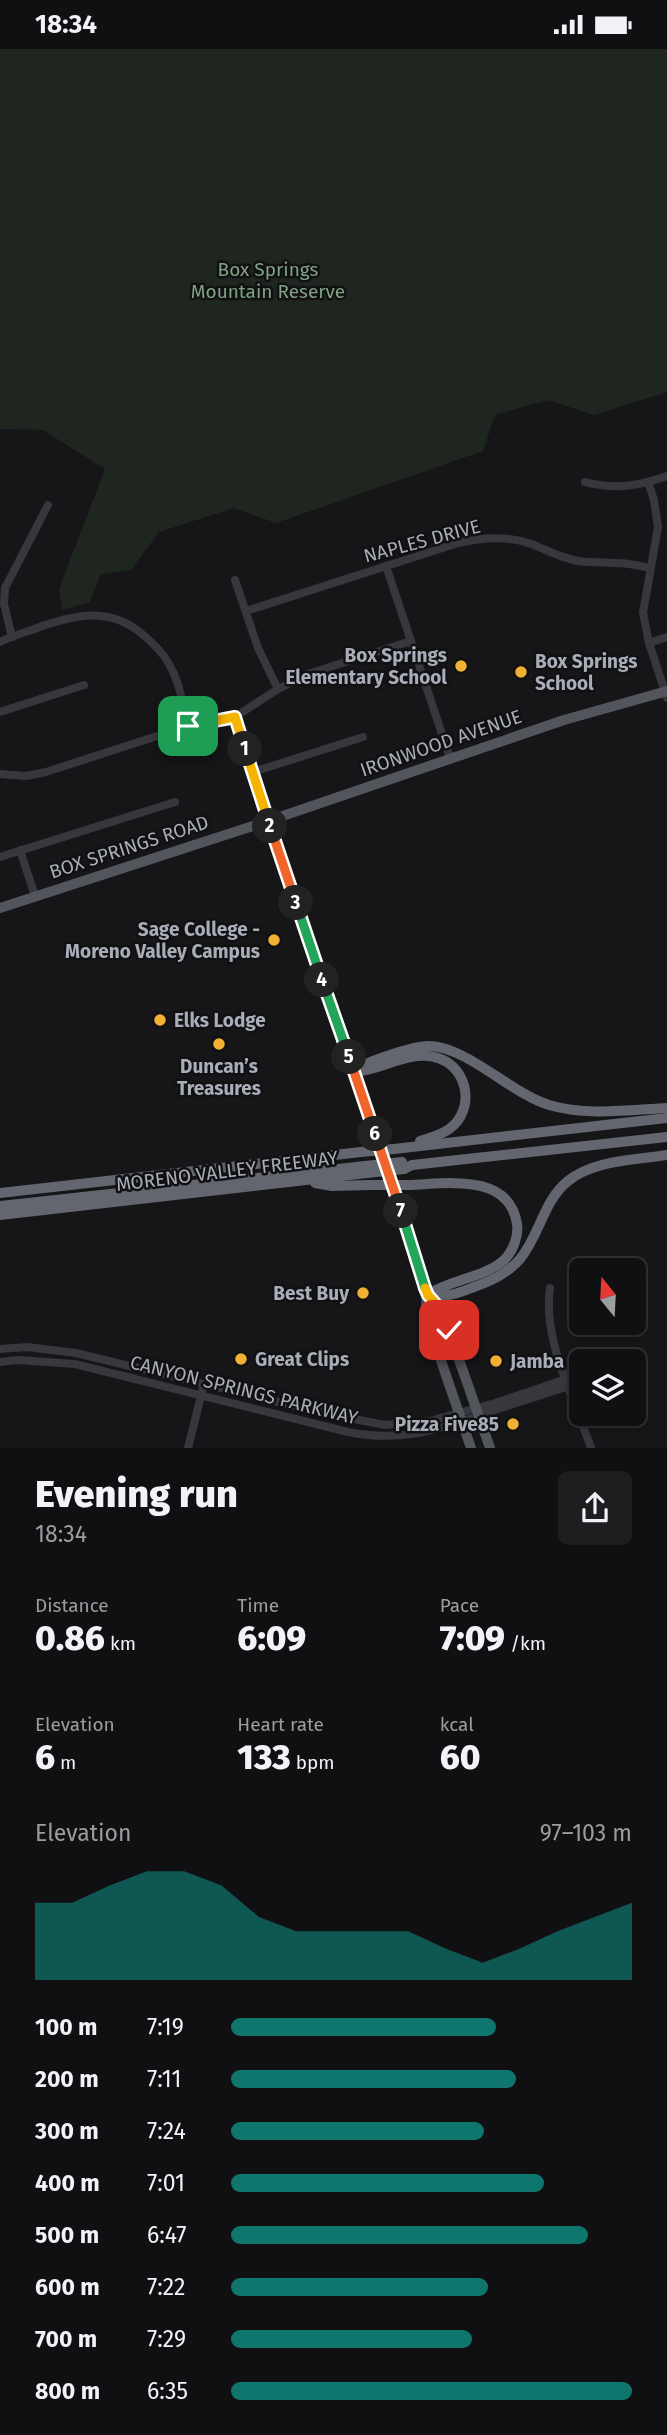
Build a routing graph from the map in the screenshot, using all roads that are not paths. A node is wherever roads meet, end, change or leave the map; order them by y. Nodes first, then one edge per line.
1 (667, 476) edge
2 (585, 482) dead end
3 (648, 482) junction
4 (48, 505) dead end
5 (386, 566) junction
6 (649, 568) junction
7 (236, 580) dead end
8 (246, 611) junction
9 (12, 636) junction
10 (667, 637) edge
11 (411, 641) junction
12 (0, 642) edge
13 (649, 643) junction
14 (84, 685) dead end
15 (278, 689) junction
16 (666, 694) edge
17 (0, 712) edge
18 (235, 717) junction
19 (188, 726) junction
20 (363, 737) dead end
21 (450, 758) junction
22 (253, 772) junction
23 (0, 774) edge
24 (175, 802) dead end
25 (268, 821) junction
26 (20, 850) junction
27 (0, 857) edge
28 (35, 897) junction
29 (0, 908) edge
30 (355, 1072) junction
31 (667, 1108) edge
32 (667, 1118) edge
33 (667, 1137) edge
34 (397, 1148) junction
35 (667, 1155) edge
36 (366, 1169) junction
37 (305, 1181) junction
38 (0, 1193) edge
39 (0, 1206) edge
40 (0, 1215) edge
41 (550, 1288) dead end
42 (428, 1295) junction
43 (0, 1349) edge
44 (0, 1362) edge
45 (568, 1383) junction
46 (204, 1384) junction
47 (201, 1396) junction
48 (477, 1412) junction
49 (460, 1417) junction
50 (188, 1448) edge
51 (471, 1448) edge
52 (490, 1448) edge
53 (591, 1448) edge

1 - 3 street
2 - 3 street
3 - 6 street
4 - 9 street
5 - 6 street, NAPLES DRIVE
5 - 8 street, NAPLES DRIVE
5 - 11 street
6 - 13 street
7 - 8 street
8 - 15 street
9 - 12 street
9 - 19 street
10 - 13 street
11 - 15 street
11 - 21 street
13 - 16 street
14 - 17 street
15 - 18 street
16 - 21 main road, IRONWOOD AVENUE
18 - 19 street
18 - 22 street
19 - 23 street
20 - 22 street
21 - 25 main road, IRONWOOD AVENUE
22 - 25 street
24 - 26 street
25 - 28 main road, BOX SPRINGS ROAD
25 - 30 main road
26 - 27 street
26 - 28 street
28 - 29 main road, BOX SPRINGS ROAD
30 - 31 highway
30 - 34 highway
30 - 42 main road
32 - 34 highway, MORENO VALLEY FREEWAY
33 - 36 highway, MORENO VALLEY FREEWAY, bridge
34 - 38 highway, MORENO VALLEY FREEWAY, bridge
35 - 42 highway
36 - 37 highway, MORENO VALLEY FREEWAY
36 - 39 highway
37 - 40 highway, MORENO VALLEY FREEWAY
37 - 42 highway, bridge
41 - 45 street
42 - 48 main road
42 - 49 main road
43 - 46 street, CANYON SPRINGS PARKWAY
44 - 47 street, CANYON SPRINGS PARKWAY
45 - 48 street, CANYON SPRINGS PARKWAY
45 - 53 street
46 - 47 street
46 - 49 street, CANYON SPRINGS PARKWAY
47 - 49 street, CANYON SPRINGS PARKWAY
47 - 50 street
48 - 49 street, CANYON SPRINGS PARKWAY
48 - 52 main road
49 - 51 main road

